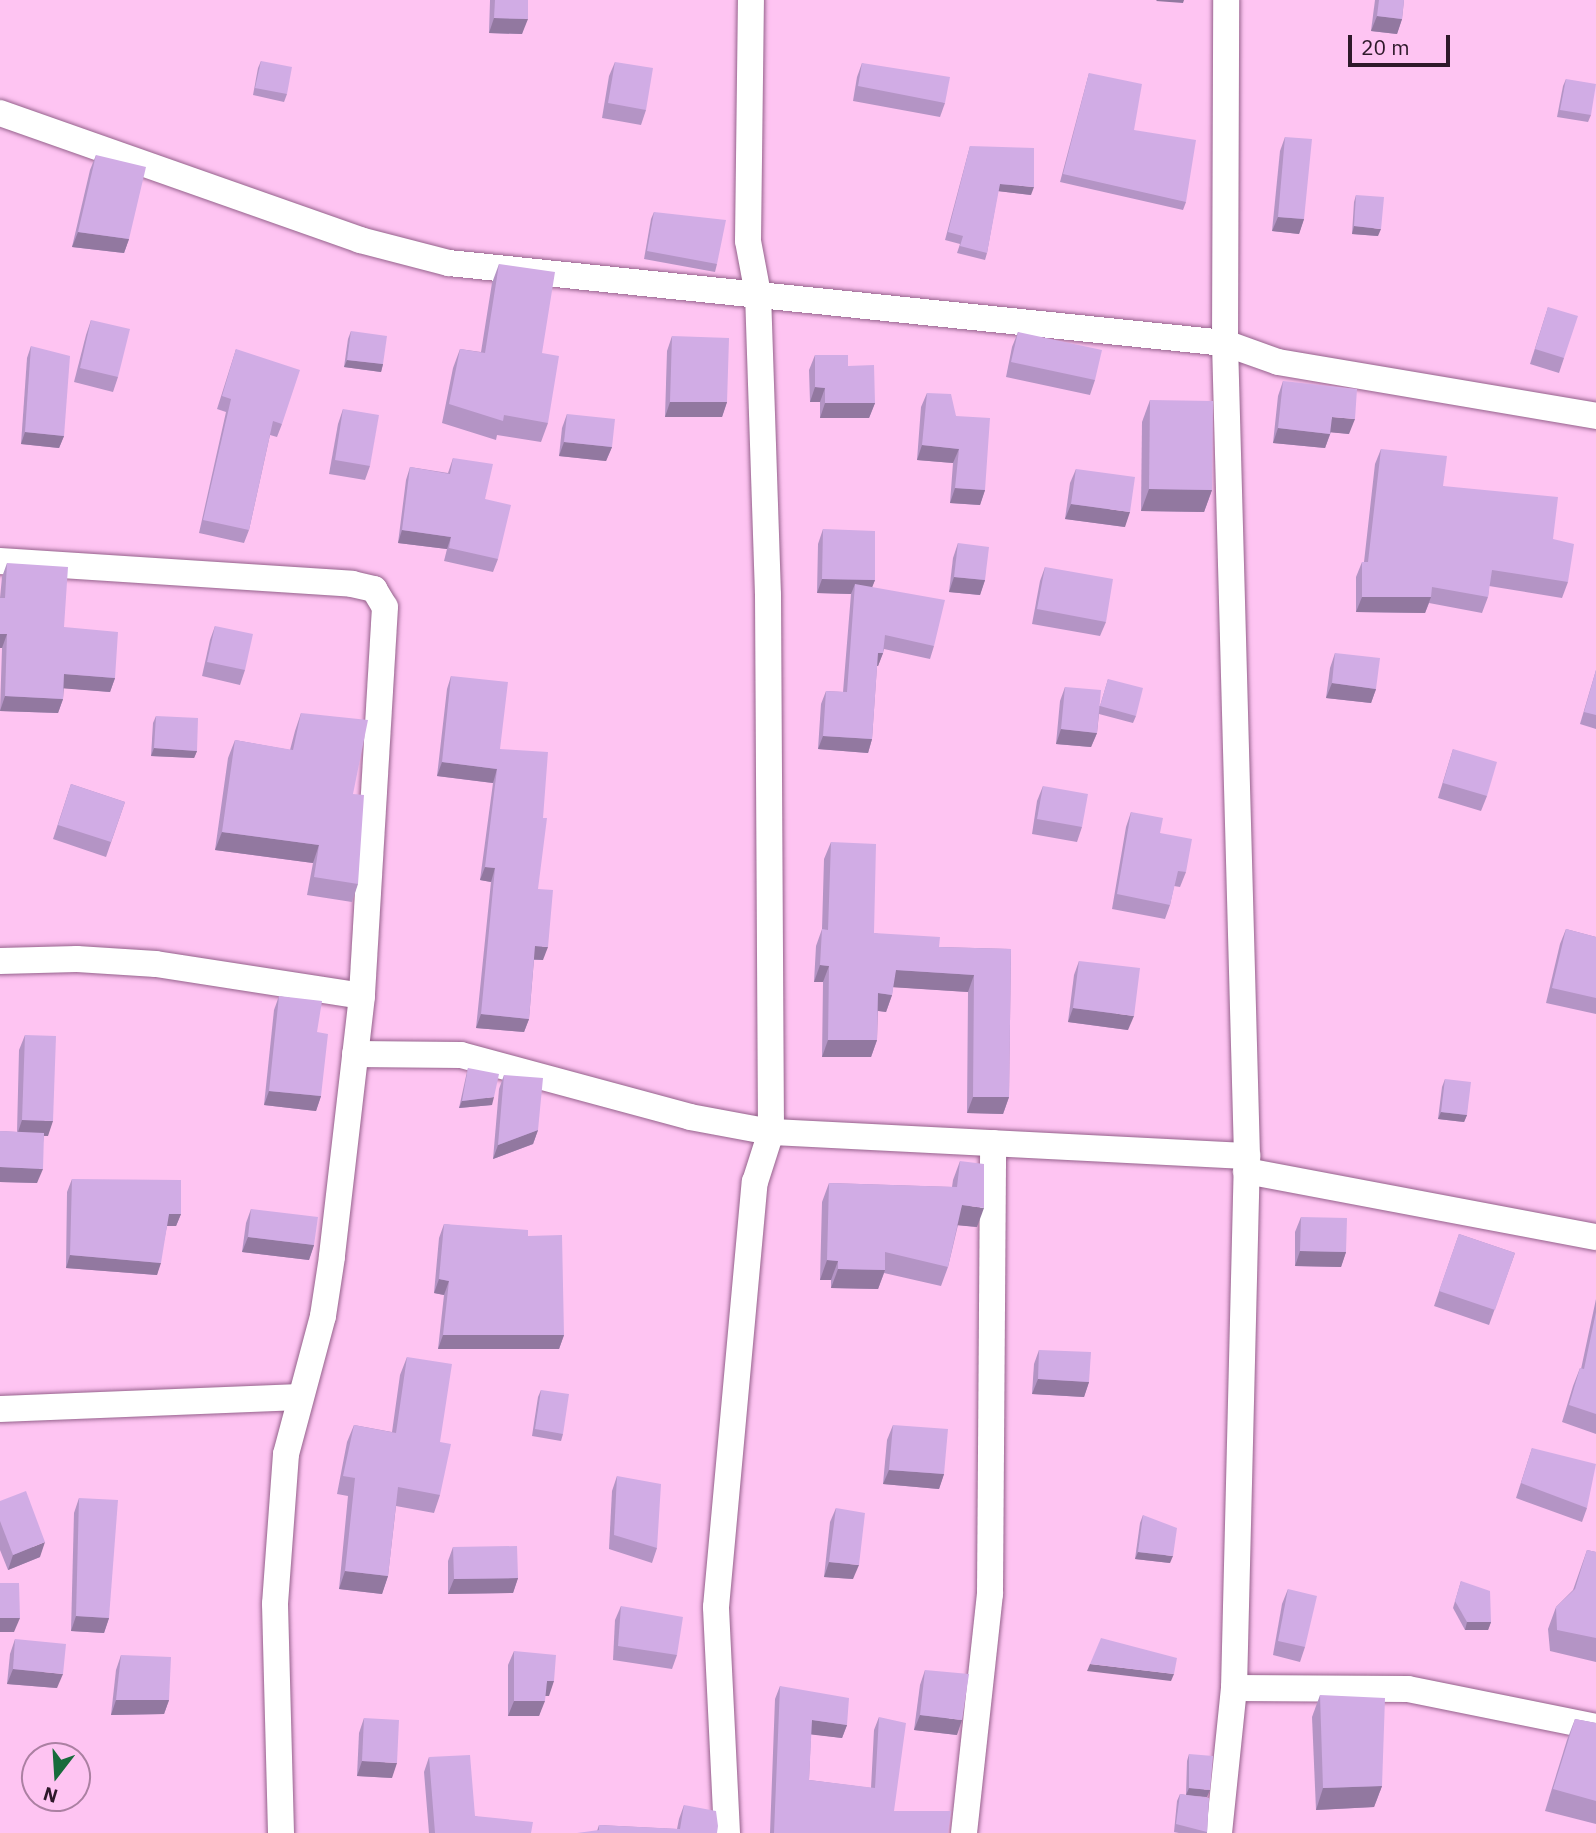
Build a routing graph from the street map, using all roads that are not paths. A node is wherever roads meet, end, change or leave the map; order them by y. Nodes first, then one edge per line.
1 (751, 0) edge
2 (1226, 0) edge
3 (0, 113) edge
4 (758, 295) junction
5 (1225, 343) junction
6 (1596, 416) edge
7 (0, 561) edge
8 (0, 961) edge
9 (362, 996) junction
10 (355, 1054) junction
11 (771, 1132) junction
12 (993, 1143) junction
13 (1247, 1163) junction
14 (1596, 1237) edge
15 (300, 1397) junction
16 (0, 1409) edge
17 (1234, 1688) junction
18 (1596, 1727) edge
19 (281, 1833) edge
20 (727, 1833) edge
21 (964, 1833) edge
22 (1220, 1833) edge

1 - 4 street
2 - 5 street
3 - 4 street
4 - 5 street
4 - 11 street
5 - 6 street
5 - 13 street
7 - 9 street
8 - 9 street
9 - 10 street
10 - 11 street
10 - 15 street
11 - 12 street
11 - 20 street
12 - 13 street
12 - 21 street
13 - 14 street
13 - 17 street
15 - 16 street
15 - 19 street
17 - 18 street
17 - 22 street

